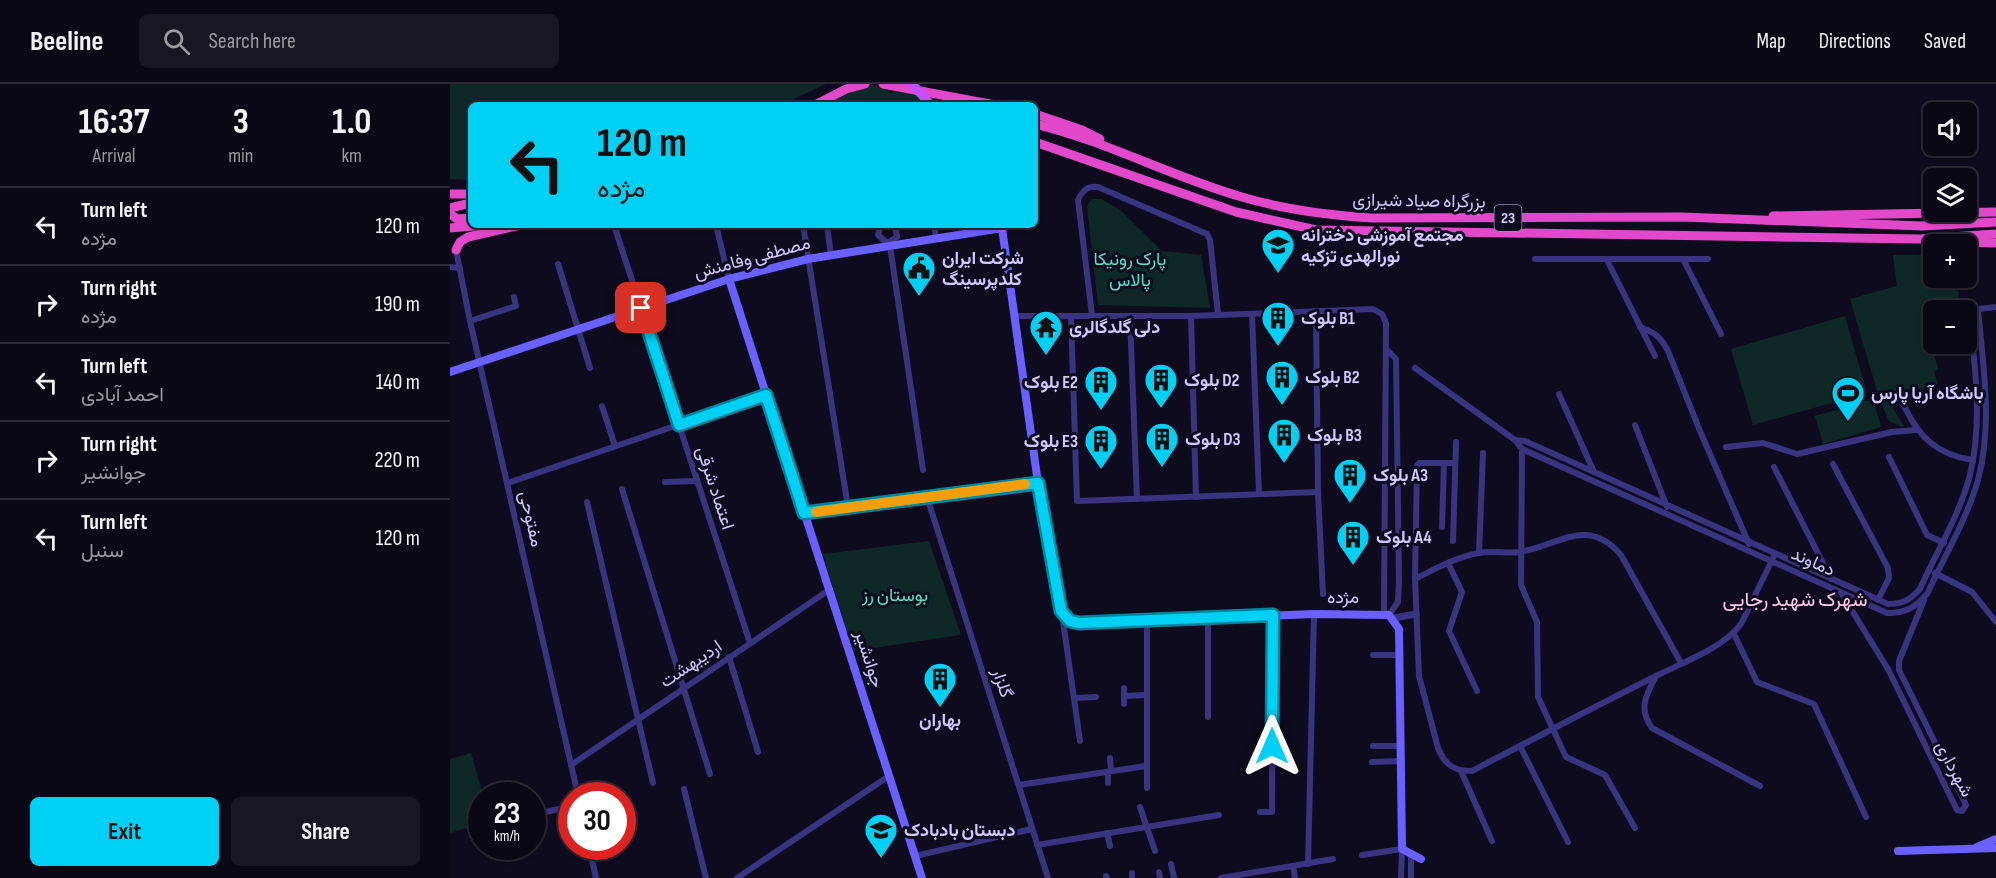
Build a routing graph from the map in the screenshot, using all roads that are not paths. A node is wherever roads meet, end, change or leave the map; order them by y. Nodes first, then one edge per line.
1 (865, 84) edge
2 (883, 84) edge
3 (912, 84) edge
4 (847, 87) edge
5 (820, 102) edge
6 (928, 102) edge
7 (979, 102) edge
8 (1038, 115) edge
9 (1038, 125) edge
10 (1038, 143) edge
11 (1131, 156) junction
12 (450, 194) edge
13 (468, 194) edge
14 (468, 204) edge
15 (450, 208) edge
16 (1996, 212) edge
17 (450, 214) edge
18 (1682, 217) junction
19 (468, 218) edge
20 (1996, 222) edge
21 (468, 226) edge
22 (450, 228) edge
23 (508, 228) edge
24 (615, 228) edge
25 (717, 228) edge
26 (803, 228) edge
27 (827, 228) edge
28 (879, 228) edge
29 (896, 228) edge
30 (934, 228) edge
31 (990, 228) edge
32 (1001, 228) edge
33 (898, 234) junction
34 (1996, 234) edge
35 (936, 238) junction
36 (1920, 239) junction
37 (1996, 243) edge
38 (883, 244) junction
39 (900, 245) junction
40 (456, 250) joint
41 (831, 255) junction
42 (808, 259) junction
43 (1535, 259) dead end
44 (1683, 259) junction
45 (1708, 259) dead end
46 (1607, 260) junction
47 (558, 264) dead end
48 (450, 267) edge
49 (460, 268) junction
50 (729, 279) junction
51 (514, 297) dead end
52 (641, 308) junction
53 (1996, 308) edge
54 (1978, 309) junction
55 (1316, 313) junction
56 (1218, 314) junction
57 (1252, 314) junction
58 (1092, 315) junction
59 (1014, 316) junction
60 (1071, 316) junction
61 (1191, 316) junction
62 (1130, 317) junction
63 (470, 321) junction
64 (1640, 327) junction
65 (578, 329) junction
66 (1722, 334) dead end
67 (1386, 349) junction
68 (1654, 356) dead end
69 (481, 362) junction
70 (590, 368) dead end
71 (1415, 368) dead end
72 (450, 372) edge
73 (1559, 394) dead end
74 (766, 395) junction
75 (602, 406) dead end
76 (1904, 406) dead end
77 (679, 425) junction
78 (1635, 425) dead end
79 (1916, 430) junction
80 (1515, 440) junction
81 (1456, 442) dead end
82 (615, 446) junction
83 (1726, 447) dead end
84 (1522, 449) junction
85 (1483, 453) dead end
86 (1890, 458) dead end
87 (1973, 460) junction
88 (1444, 463) junction
89 (1455, 463) junction
90 (1833, 464) dead end
91 (1774, 467) dead end
92 (923, 470) dead end
93 (1594, 472) junction
94 (698, 481) junction
95 (665, 482) dead end
96 (508, 483) junction
97 (1038, 483) junction
98 (622, 489) dead end
99 (1318, 492) junction
100 (1259, 495) junction
101 (927, 497) junction
102 (1196, 497) junction
103 (1137, 499) junction
104 (587, 502) dead end
105 (1668, 506) junction
106 (848, 507) junction
107 (804, 513) junction
108 (1665, 513) junction
109 (1442, 527) dead end
110 (1453, 541) dead end
111 (1750, 542) junction
112 (1942, 542) junction
113 (1949, 546) junction
114 (1746, 550) junction
115 (1520, 552) junction
116 (1479, 553) junction
117 (1775, 554) junction
118 (1772, 561) junction
119 (1448, 563) junction
120 (1928, 570) junction
121 (1936, 573) junction
122 (1415, 579) junction
123 (1831, 579) junction
124 (829, 590) junction
125 (1840, 592) junction
126 (1323, 594) dead end
127 (1927, 594) junction
128 (1878, 600) junction
129 (1062, 614) junction
130 (1314, 614) junction
131 (1416, 614) junction
132 (1273, 615) junction
133 (1389, 615) junction
134 (1208, 617) junction
135 (1147, 619) junction
136 (1996, 622) edge
137 (1734, 634) junction
138 (750, 643) junction
139 (1373, 655) dead end
140 (1399, 655) junction
141 (729, 657) junction
142 (1682, 663) junction
143 (1898, 665) junction
144 (1888, 669) junction
145 (1656, 675) junction
146 (684, 687) junction
147 (1124, 688) dead end
148 (1477, 691) dead end
149 (1909, 692) junction
150 (1146, 695) junction
151 (1124, 696) junction
152 (1900, 696) junction
153 (1096, 697) dead end
154 (1075, 698) junction
155 (1124, 704) dead end
156 (1208, 717) dead end
157 (638, 718) junction
158 (1553, 729) junction
159 (1080, 741) dead end
160 (1373, 746) dead end
161 (1401, 746) junction
162 (1520, 746) junction
163 (758, 752) dead end
164 (1110, 758) dead end
165 (1401, 761) junction
166 (1372, 762) dead end
167 (571, 765) junction
168 (1146, 766) junction
169 (1461, 771) junction
170 (1109, 772) junction
171 (710, 774) dead end
172 (889, 776) junction
173 (575, 782) edge
174 (653, 783) dead end
175 (1108, 783) dead end
176 (1018, 785) junction
177 (1760, 786) dead end
178 (1147, 788) dead end
179 (684, 789) dead end
180 (1140, 807) dead end
181 (1260, 812) dead end
182 (1219, 815) dead end
183 (1866, 817) dead end
184 (1147, 827) junction
185 (1635, 828) dead end
186 (1032, 829) junction
187 (1107, 833) junction
188 (1996, 839) edge
189 (1492, 841) dead end
190 (1568, 842) dead end
191 (1037, 845) junction
192 (1110, 846) dead end
193 (1996, 848) edge
194 (1402, 849) junction
195 (1971, 849) junction
196 (1155, 851) dead end
197 (1898, 851) dead end
198 (1411, 853) junction
199 (1362, 855) dead end
200 (915, 856) junction
201 (1333, 859) dead end
202 (1421, 859) dead end
203 (592, 860) edge
204 (1171, 864) dead end
205 (1308, 864) junction
206 (1293, 866) junction
207 (596, 878) edge
208 (706, 878) edge
209 (737, 878) edge
210 (922, 878) edge
211 (1048, 878) edge
212 (1174, 878) edge
213 (1221, 878) edge
214 (1295, 878) edge
215 (1401, 878) edge
216 (1411, 878) edge

1 - 4 highway
2 - 7 highway
3 - 6 main road, bridge
4 - 5 highway
8 - 11 highway
9 - 11 highway, بزرگراه صیاد شیرازی / 23
10 - 36 highway, بزرگراه صیاد شیرازی / 23
11 - 18 highway, بزرگراه صیاد شیرازی / 23
12 - 13 highway
14 - 15 highway
16 - 18 highway
17 - 19 highway
18 - 20 highway, بزرگراه صیاد شیرازی / 23
21 - 22 highway
23 - 40 highway
24 - 52 street, اعتماد شرقی
25 - 50 street
26 - 42 street
27 - 41 street
28 - 38 street
29 - 33 street
30 - 35 street
31 - 35 main road, مصطفی وفامنش
32 - 59 main road
33 - 38 street
33 - 39 street
34 - 36 highway, بزرگراه صیاد شیرازی / 23
35 - 39 main road, مصطفی وفامنش
36 - 37 highway
38 - 39 main road, مصطفی وفامنش
38 - 41 main road, مصطفی وفامنش
38 - 92 street
40 - 49 street, مفتوحی
41 - 42 main road, مصطفی وفامنش
42 - 50 main road, مصطفی وفامنش
42 - 106 street
43 - 46 street
44 - 45 street
44 - 46 street
44 - 66 street
46 - 64 street
47 - 65 street
48 - 49 street
49 - 63 street, مفتوحی
50 - 52 main road, مصطفی وفامنش
50 - 74 main road, جوانشیر
51 - 63 street
52 - 65 main road, مصطفی وفامنش
52 - 77 street, اعتماد شرقی
53 - 54 street
54 - 87 street, دماوند
54 - 113 street, دماوند
55 - 57 street
55 - 67 street
55 - 99 street
56 - 57 street
56 - 58 street
56 - 61 street
57 - 100 street
58 - 60 street
58 - 62 street
59 - 60 street
59 - 97 main road
60 - 103 street
61 - 62 street
61 - 102 street
62 - 103 street
63 - 69 street, مفتوحی
64 - 68 street
64 - 111 street
65 - 69 main road, مصطفی وفامنش
65 - 70 street
67 - 133 street
67 - 133 street
69 - 72 main road, مصطفی وفامنش
69 - 96 street, مفتوحی
71 - 80 street, دماوند
73 - 93 street
74 - 77 street
74 - 107 main road, جوانشیر
75 - 82 street
76 - 79 street
77 - 82 street
77 - 94 street, اعتماد شرقی
78 - 105 street
79 - 83 street
79 - 87 street
80 - 84 street, دماوند
80 - 93 street, دماوند
81 - 89 street
82 - 96 street
84 - 108 street, دماوند
84 - 115 street
85 - 116 street
86 - 112 street
87 - 112 street, دماوند
88 - 89 street
88 - 109 street
88 - 122 street
89 - 110 street
90 - 128 street
91 - 123 street
93 - 105 street, دماوند
94 - 95 street
94 - 138 street, اعتماد شرقی
96 - 167 street, مفتوحی
97 - 101 street
97 - 129 main road
98 - 146 street
99 - 100 street
99 - 126 street
100 - 102 street
101 - 106 street
101 - 176 street, گلزار
102 - 103 street
104 - 157 street
105 - 108 street
105 - 111 street, دماوند
106 - 107 street
107 - 124 main road, جوانشیر
108 - 114 street, دماوند
111 - 114 street
111 - 117 street, دماوند
112 - 113 street
112 - 120 street, دماوند
113 - 121 street, دماوند
114 - 118 street, دماوند
115 - 116 street
115 - 142 street
115 - 158 street
116 - 119 street
117 - 118 street
117 - 123 street, دماوند
118 - 125 street, دماوند
118 - 137 street
119 - 122 street
119 - 148 street
120 - 121 street
120 - 128 street, دماوند
121 - 127 street, دماوند
121 - 136 street
122 - 131 street
123 - 128 street, دماوند
124 - 138 street, اردیبهشت
124 - 172 main road, جوانشیر
125 - 127 street, دماوند
125 - 144 street, شهرداری
127 - 143 street
129 - 135 main road, مژده
129 - 154 street
130 - 132 main road, مژده
130 - 133 main road, مژده
130 - 205 street
131 - 133 street
131 - 169 street
132 - 134 main road, مژده
132 - 181 street
133 - 140 main road
134 - 135 main road, مژده
134 - 156 street
135 - 150 street
137 - 142 street
137 - 183 street
138 - 141 street, اردیبهشت
139 - 140 street
140 - 161 main road
141 - 146 street, اردیبهشت
141 - 163 street
142 - 145 street
143 - 144 street
143 - 149 street, شهرداری
144 - 152 street, شهرداری
145 - 158 street
145 - 177 street
146 - 157 street, اردیبهشت
146 - 171 street
147 - 151 street
149 - 152 street
149 - 152 street, شهرداری
150 - 151 street
150 - 168 street
151 - 155 street
153 - 154 street
154 - 159 street
157 - 167 street, اردیبهشت
157 - 174 street
158 - 162 street
158 - 185 street
160 - 161 street
161 - 165 main road
162 - 169 street
162 - 190 street
164 - 170 street
165 - 166 street
165 - 194 main road
167 - 173 street, مفتوحی
168 - 170 street
168 - 178 street
169 - 189 street
170 - 175 street
170 - 176 street
172 - 200 main road, جوانشیر
172 - 209 street
176 - 186 street, گلزار
179 - 208 street
180 - 184 street
182 - 184 street
184 - 187 street
184 - 196 street
186 - 191 street, گلزار
186 - 200 street
187 - 191 street
187 - 192 street
188 - 195 main road
191 - 211 street, گلزار
193 - 195 main road
194 - 198 main road
194 - 199 street
194 - 215 street
195 - 197 main road
198 - 202 main road
198 - 216 street
200 - 210 main road, جوانشیر
201 - 205 street
203 - 207 street
204 - 212 street
205 - 206 street
206 - 213 street
206 - 214 street

